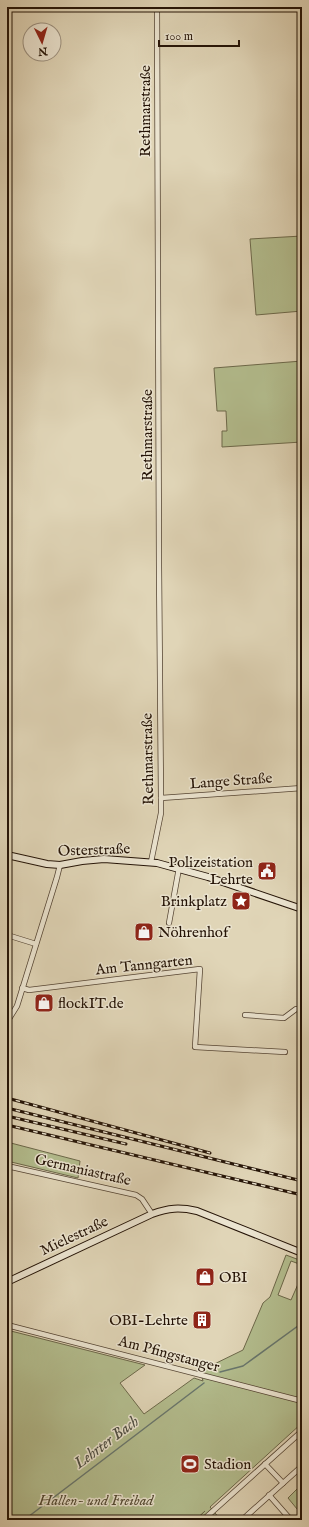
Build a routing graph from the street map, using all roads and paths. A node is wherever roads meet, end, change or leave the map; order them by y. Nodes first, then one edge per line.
1 (157, 7) edge
2 (302, 788) edge
3 (161, 798) junction
4 (7, 855) edge
5 (151, 862) junction
6 (60, 865) junction
7 (179, 868) junction
8 (302, 909) edge
9 (169, 923) dead end
10 (7, 936) edge
11 (36, 944) junction
12 (22, 988) junction
13 (302, 1009) edge
14 (245, 1015) dead end
15 (7, 1022) edge
16 (285, 1052) dead end
17 (7, 1166) edge
18 (152, 1214) junction
19 (302, 1253) edge
20 (7, 1282) edge
21 (7, 1324) edge
22 (302, 1402) edge
23 (302, 1431) edge
24 (266, 1466) junction
25 (302, 1466) edge
26 (283, 1482) junction
27 (269, 1495) junction
28 (203, 1520) edge
29 (242, 1520) edge
30 (291, 1520) edge

1 - 3 street, Rethmarstraße
2 - 3 street, Lange Straße
3 - 5 street, Rethmarstraße
4 - 6 street, Osterstraße
5 - 6 street, Osterstraße
5 - 7 street, Osterstraße
6 - 11 street
7 - 8 street, Osterstraße
7 - 9 street
10 - 11 street
11 - 12 street
12 - 15 street
12 - 16 street, Am Tanngarten
13 - 14 street
17 - 18 street, Germaniastraße
18 - 19 street
18 - 20 street, Mielestraße
21 - 22 street, Am Pfingstanger
23 - 24 street
24 - 26 street
24 - 28 street
25 - 26 street
26 - 27 street
27 - 29 street
27 - 30 street

